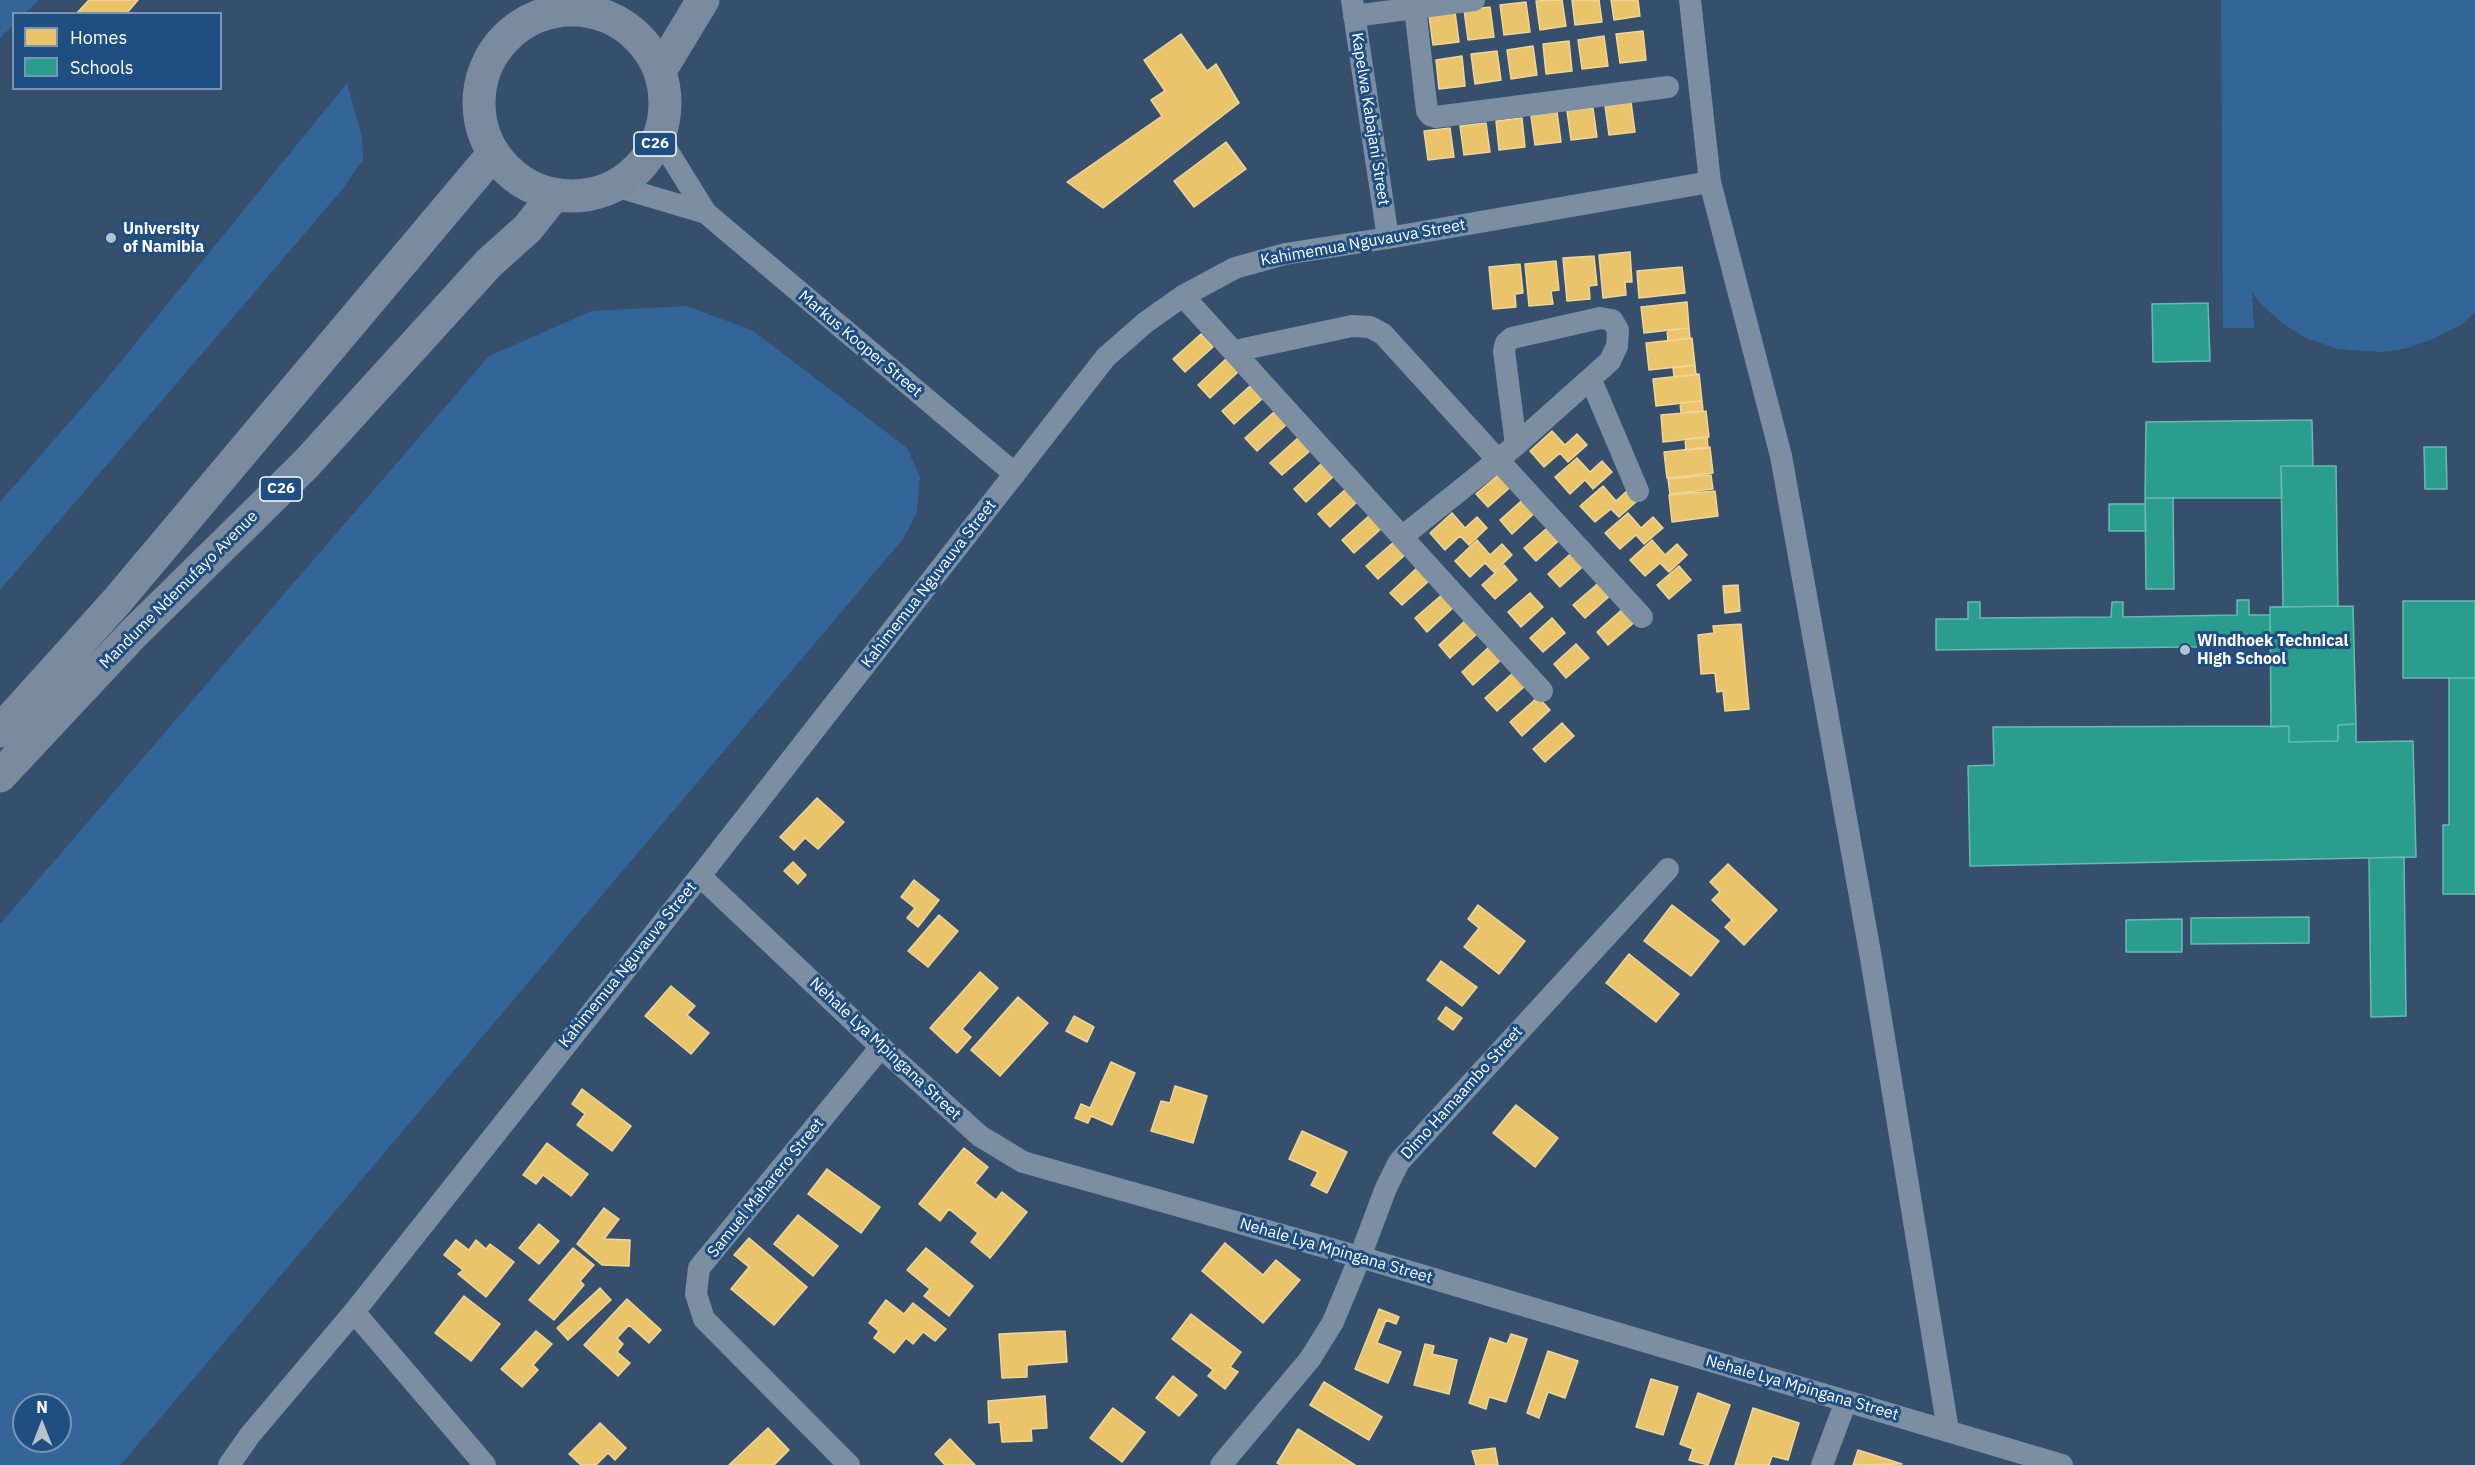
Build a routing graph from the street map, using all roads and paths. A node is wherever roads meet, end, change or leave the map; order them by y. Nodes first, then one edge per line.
1 (703, 0) edge
2 (1474, 0) edge
3 (1690, 0) edge
4 (1415, 4) edge
5 (593, 5) edge
6 (1353, 8) edge
7 (660, 71) junction
8 (1668, 87) dead end
9 (659, 137) junction
10 (493, 154) junction
11 (1710, 182) junction
12 (607, 189) junction
13 (554, 195) junction
14 (706, 213) junction
15 (1388, 238) junction
16 (1184, 296) junction
17 (1234, 351) junction
18 (1591, 380) junction
19 (1516, 445) junction
20 (1498, 460) junction
21 (1015, 474) junction
22 (1638, 491) dead end
23 (1403, 536) junction
24 (1642, 617) dead end
25 (1542, 691) dead end
26 (0, 731) edge
27 (0, 776) edge
28 (1668, 869) dead end
29 (700, 876) junction
30 (881, 1047) junction
31 (1360, 1257) junction
32 (354, 1312) junction
33 (1846, 1401) junction
34 (1948, 1430) junction
35 (229, 1465) edge
36 (484, 1465) edge
37 (849, 1465) edge
38 (1221, 1465) edge
39 (1822, 1465) edge
40 (2062, 1465) edge

1 - 7 main road
2 - 4 street
3 - 11 street
4 - 6 street
4 - 8 street
5 - 7 main road
5 - 10 main road
6 - 15 street, Kapelwa Kabajani Street
7 - 9 main road, C26
9 - 12 main road, C26
9 - 14 street
10 - 13 main road
10 - 26 main road, Mandume Ndemufayo Avenue
11 - 15 street, Kahimemua Nguvauva Street
11 - 34 street
12 - 13 main road
12 - 14 street
13 - 27 main road, Mandume Ndemufayo Avenue / C26
14 - 21 street, Markus Kooper Street
15 - 16 street, Kahimemua Nguvauva Street
16 - 17 street
16 - 21 street, Kahimemua Nguvauva Street
17 - 20 street
17 - 23 street
18 - 19 street
18 - 19 street
18 - 22 street
19 - 20 street
20 - 23 street
20 - 24 street
21 - 29 street, Kahimemua Nguvauva Street
23 - 25 street
28 - 31 street, Dimo Hamaambo Street
29 - 30 street, Nehale Lya Mpingana Street
29 - 32 street, Kahimemua Nguvauva Street
30 - 31 street, Nehale Lya Mpingana Street
30 - 37 street, Samuel Maharero Street
31 - 33 street, Nehale Lya Mpingana Street
31 - 38 street, Dimo Hamaambo Street
32 - 35 street, Kahimemua Nguvauva Street
32 - 36 street
33 - 34 street, Nehale Lya Mpingana Street
33 - 39 street
34 - 40 street, Nehale Lya Mpingana Street

